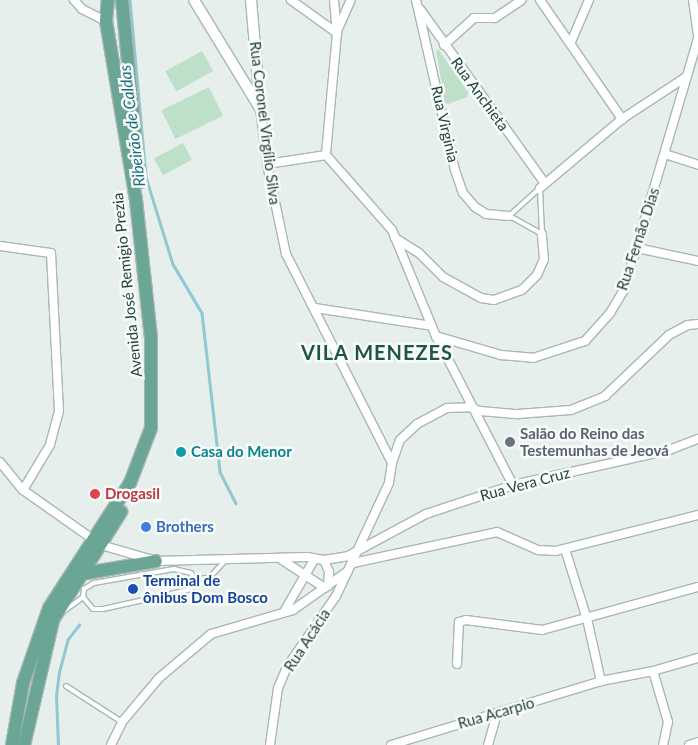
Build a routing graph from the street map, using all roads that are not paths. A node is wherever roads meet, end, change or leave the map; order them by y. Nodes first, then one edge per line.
1 (74, 0) edge
2 (108, 0) edge
3 (122, 0) edge
4 (194, 0) edge
5 (251, 0) edge
6 (290, 0) edge
7 (334, 0) edge
8 (350, 0) edge
9 (522, 0) edge
10 (540, 0) edge
11 (589, 0) edge
12 (694, 2) edge
13 (417, 3) edge
14 (106, 21) junction
15 (337, 33) junction
16 (698, 37) edge
17 (571, 42) junction
18 (444, 45) junction
19 (695, 66) edge
20 (258, 75) junction
21 (686, 77) junction
22 (241, 80) junction
23 (260, 108) junction
24 (622, 119) junction
25 (665, 154) junction
26 (326, 155) junction
27 (267, 164) junction
28 (698, 165) edge
29 (542, 185) junction
30 (509, 216) junction
31 (542, 234) junction
32 (395, 238) junction
33 (0, 246) edge
34 (637, 248) junction
35 (698, 261) edge
36 (315, 308) junction
37 (698, 324) edge
38 (432, 326) junction
39 (436, 336) junction
40 (470, 407) junction
41 (698, 439) edge
42 (0, 462) edge
43 (392, 462) junction
44 (513, 485) junction
45 (23, 490) junction
46 (698, 516) edge
47 (97, 542) junction
48 (359, 549) junction
49 (565, 549) junction
50 (282, 560) junction
51 (314, 560) junction
52 (324, 560) junction
53 (156, 561) junction
54 (225, 561) junction
55 (351, 566) junction
56 (82, 574) junction
57 (303, 576) junction
58 (195, 580) junction
59 (326, 587) junction
60 (698, 587) edge
61 (83, 597) junction
62 (285, 610) junction
63 (587, 618) junction
64 (53, 620) junction
65 (698, 658) edge
66 (457, 664) dead end
67 (653, 672) junction
68 (601, 681) junction
69 (66, 686) dead end
70 (497, 714) junction
71 (122, 722) junction
72 (698, 742) edge
73 (12, 745) edge
74 (24, 745) edge
75 (111, 745) edge
76 (270, 745) edge
77 (391, 745) edge
78 (488, 745) edge
79 (663, 745) edge
80 (689, 745) edge

1 - 14 street
2 - 14 main road, Avenida José Remigio Prezia
3 - 47 main road, Avenida José Remigio Prezia
4 - 22 street
5 - 20 street, Rua Coronel Virgílio Silva
6 - 15 street
7 - 15 street
8 - 15 street
9 - 18 street
10 - 17 street
11 - 17 street
12 - 16 street
13 - 18 street, Rua Anchieta
13 - 30 street, Rua Virginia
14 - 47 main road, Avenida José Remigio Prezia
15 - 26 street
16 - 19 street, Rua Fernão Dias
17 - 24 street
18 - 29 street, Rua Anchieta
19 - 21 street, Rua Fernão Dias
20 - 22 street
20 - 23 street, Rua Coronel Virgílio Silva
21 - 24 street
21 - 25 street, Rua Fernão Dias
22 - 23 street
23 - 27 street, Rua Coronel Virgílio Silva
24 - 29 street
25 - 28 street
25 - 34 street, Rua Fernão Dias
26 - 27 street
26 - 32 street
27 - 36 street, Rua Coronel Virgílio Silva
29 - 30 lane
29 - 31 lane
30 - 31 lane
31 - 32 street
32 - 38 street
33 - 45 street
34 - 35 street
34 - 39 street, Rua Fernão Dias
36 - 38 street
36 - 43 street, Rua Coronel Virgílio Silva
37 - 40 street
38 - 39 street
39 - 40 street
40 - 43 street
40 - 44 street
41 - 44 street, Rua Vera Cruz
42 - 45 street, Rua Vera Cruz
43 - 48 street
44 - 48 street, Rua Vera Cruz
45 - 47 street, Rua Vera Cruz
46 - 49 street
47 - 53 street, Rua Vera Cruz
47 - 56 main road, Avenida José Remigio Prezia
47 - 73 main road, Avenida José Remigio Prezia
48 - 52 street, Rua Vera Cruz
48 - 55 street
49 - 55 street
49 - 63 street
50 - 51 street, Rua Vera Cruz
50 - 54 street, Rua Vera Cruz
50 - 57 street
51 - 52 street, Rua Vera Cruz
51 - 57 street
52 - 59 street
53 - 54 street, Rua Vera Cruz
53 - 56 main road
54 - 58 lane
55 - 59 street
55 - 76 street, Rua Acácia
56 - 64 main road, Avenida José Remigio Prezia
57 - 59 street
57 - 62 street
58 - 61 lane
58 - 61 lane
59 - 62 street
60 - 63 street
61 - 64 lane
62 - 71 street
63 - 66 street
63 - 68 street
64 - 74 main road, Avenida José Remigio Prezia
65 - 67 street, Rua Acarpio
67 - 68 street, Rua Acarpio
67 - 79 street
68 - 70 street, Rua Acarpio
69 - 71 lane
70 - 77 street, Rua Acarpio
70 - 78 street
71 - 75 street
72 - 80 street

